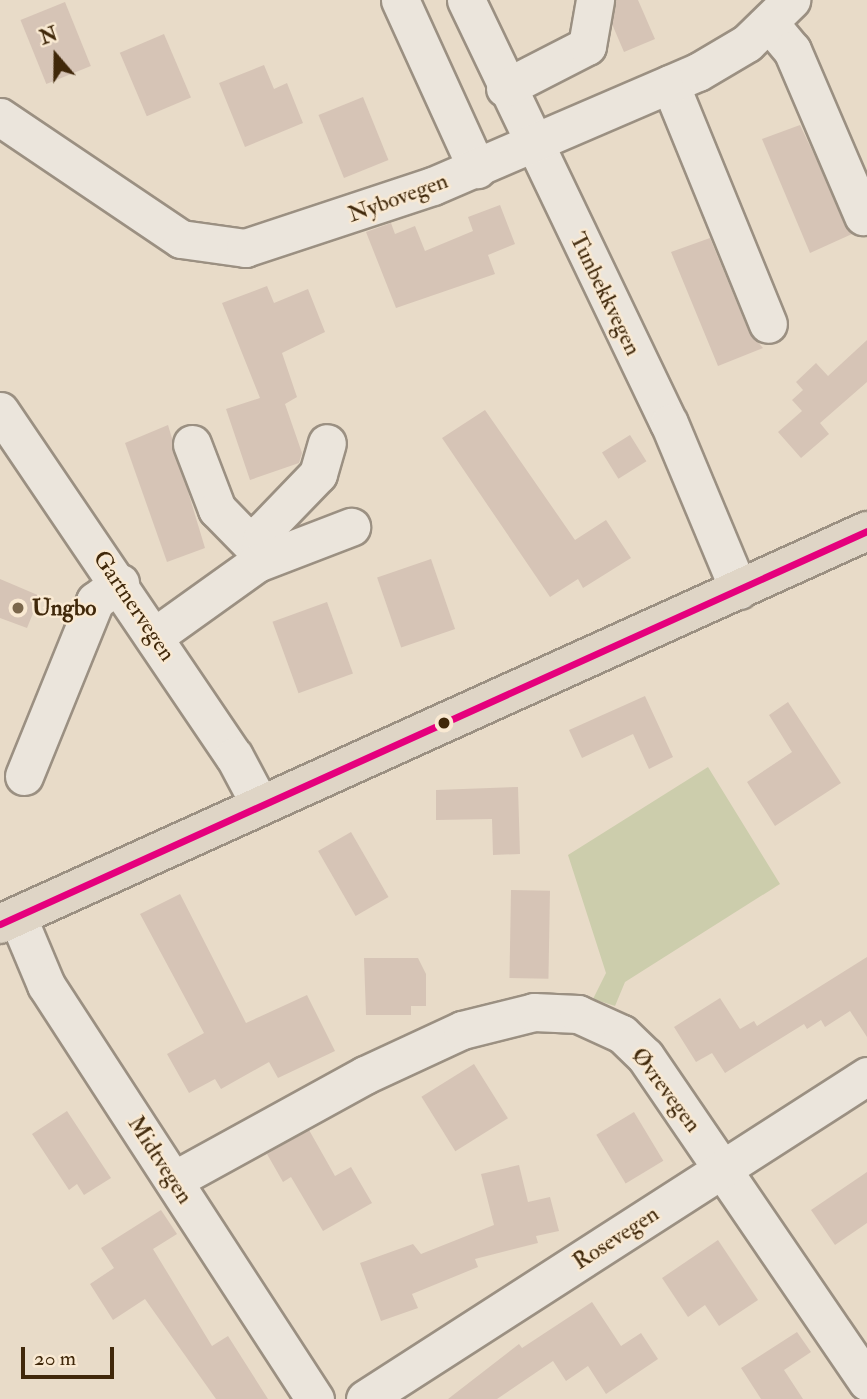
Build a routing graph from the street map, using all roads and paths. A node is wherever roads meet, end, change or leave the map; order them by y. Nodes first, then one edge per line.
1 (400, 0) edge
2 (466, 0) edge
3 (595, 0) edge
4 (781, 12) edge
5 (670, 84) junction
6 (505, 88) junction
7 (0, 117) edge
8 (532, 146) junction
9 (477, 169) junction
10 (863, 216) dead end
11 (768, 324) dead end
12 (0, 411) edge
13 (327, 443) dead end
14 (192, 444) dead end
15 (351, 527) dead end
16 (867, 531) edge
17 (257, 556) junction
18 (120, 583) junction
19 (739, 590) junction
20 (155, 636) junction
21 (24, 776) dead end
22 (260, 805) junction
23 (9, 920) edge
24 (867, 1076) edge
25 (724, 1169) junction
26 (174, 1180) junction
27 (867, 1381) edge
28 (315, 1399) edge
29 (365, 1399) edge

1 - 9 street
2 - 6 street, Tunbekkvegen
3 - 6 street
4 - 5 street, Nybovegen
4 - 10 street
5 - 8 street, Nybovegen
5 - 11 street
6 - 8 street, Tunbekkvegen
7 - 9 street, Nybovegen
8 - 9 street, Nybovegen
8 - 19 street, Tunbekkvegen
12 - 18 street, Gartnervegen
13 - 17 street
14 - 17 street
15 - 17 street
16 - 19 main road
17 - 20 street
18 - 20 street, Gartnervegen
18 - 21 street
19 - 22 main road
20 - 22 street, Gartnervegen
22 - 23 main road
23 - 26 street, Midtvegen
24 - 25 street, Rosevegen
25 - 26 street, Øvrevegen
25 - 27 street, Øvrevegen
25 - 29 street, Rosevegen
26 - 28 street, Midtvegen

